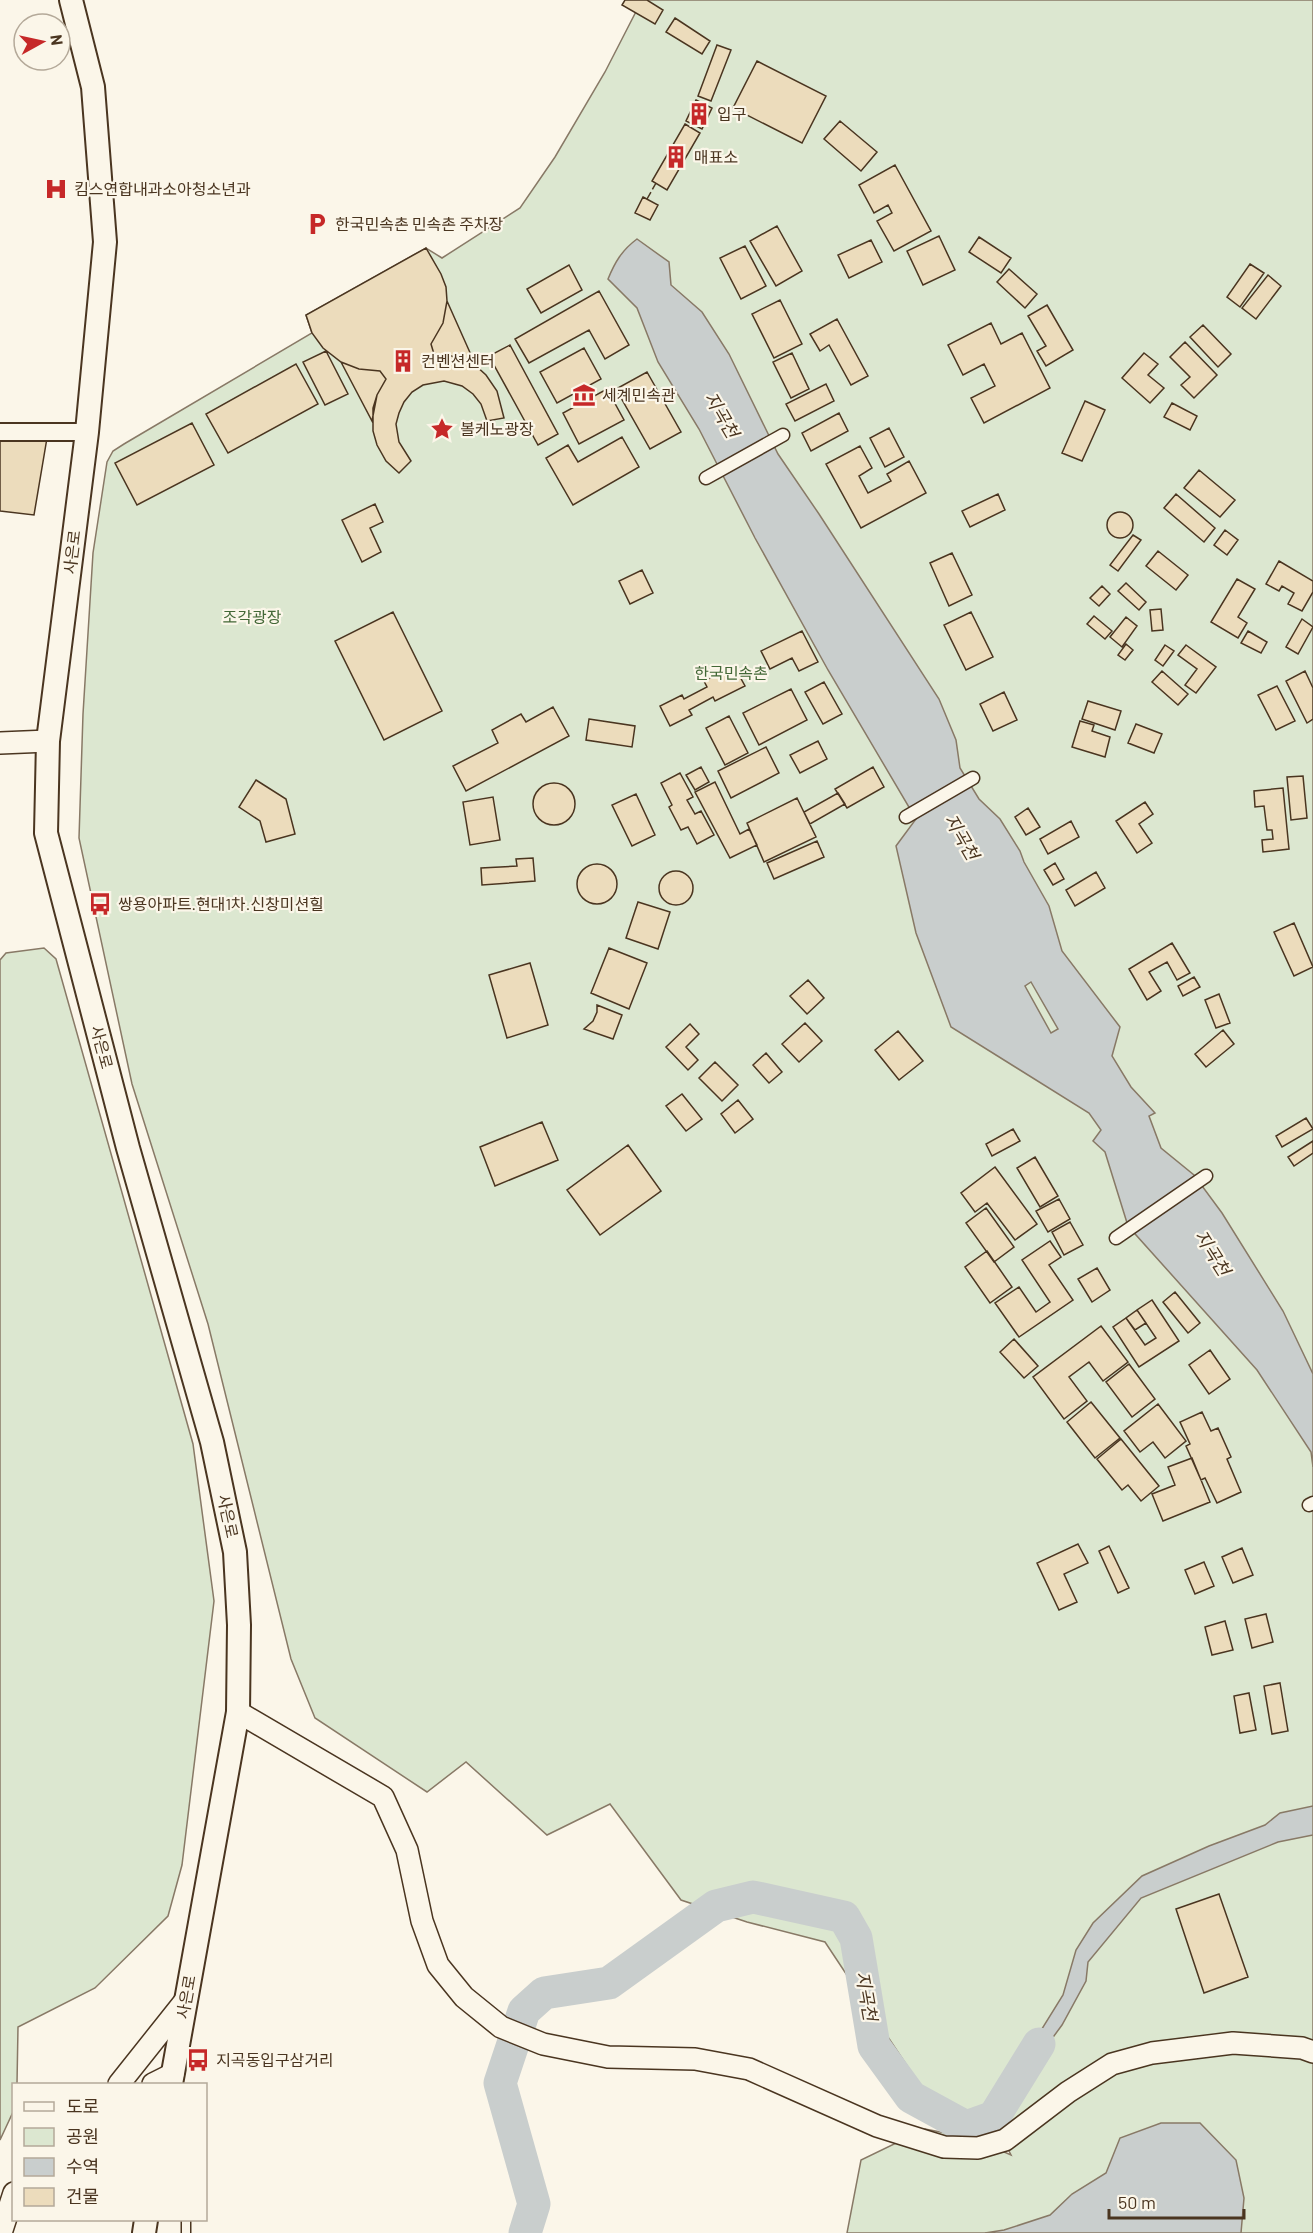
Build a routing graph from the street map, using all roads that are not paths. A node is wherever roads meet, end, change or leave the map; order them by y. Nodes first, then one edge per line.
1 (71, 0) edge
2 (0, 432) edge
3 (87, 432) junction
4 (783, 435) dead end
5 (706, 478) dead end
6 (48, 741) junction
7 (0, 743) edge
8 (973, 778) dead end
9 (906, 817) dead end
10 (1206, 1176) dead end
11 (1116, 1239) dead end
12 (238, 1712) junction
13 (186, 2001) junction
14 (1313, 2052) edge
15 (173, 2081) edge
16 (121, 2083) edge
17 (12, 2199) edge
18 (1, 2233) edge

1 - 3 main road, 사은로
2 - 3 street
3 - 6 main road, 사은로
4 - 5 street
6 - 7 street
6 - 12 main road, 사은로
8 - 9 street
10 - 11 street
12 - 13 main road, 사은로
12 - 14 street
13 - 15 main road, 사은로
13 - 16 street
17 - 18 street

